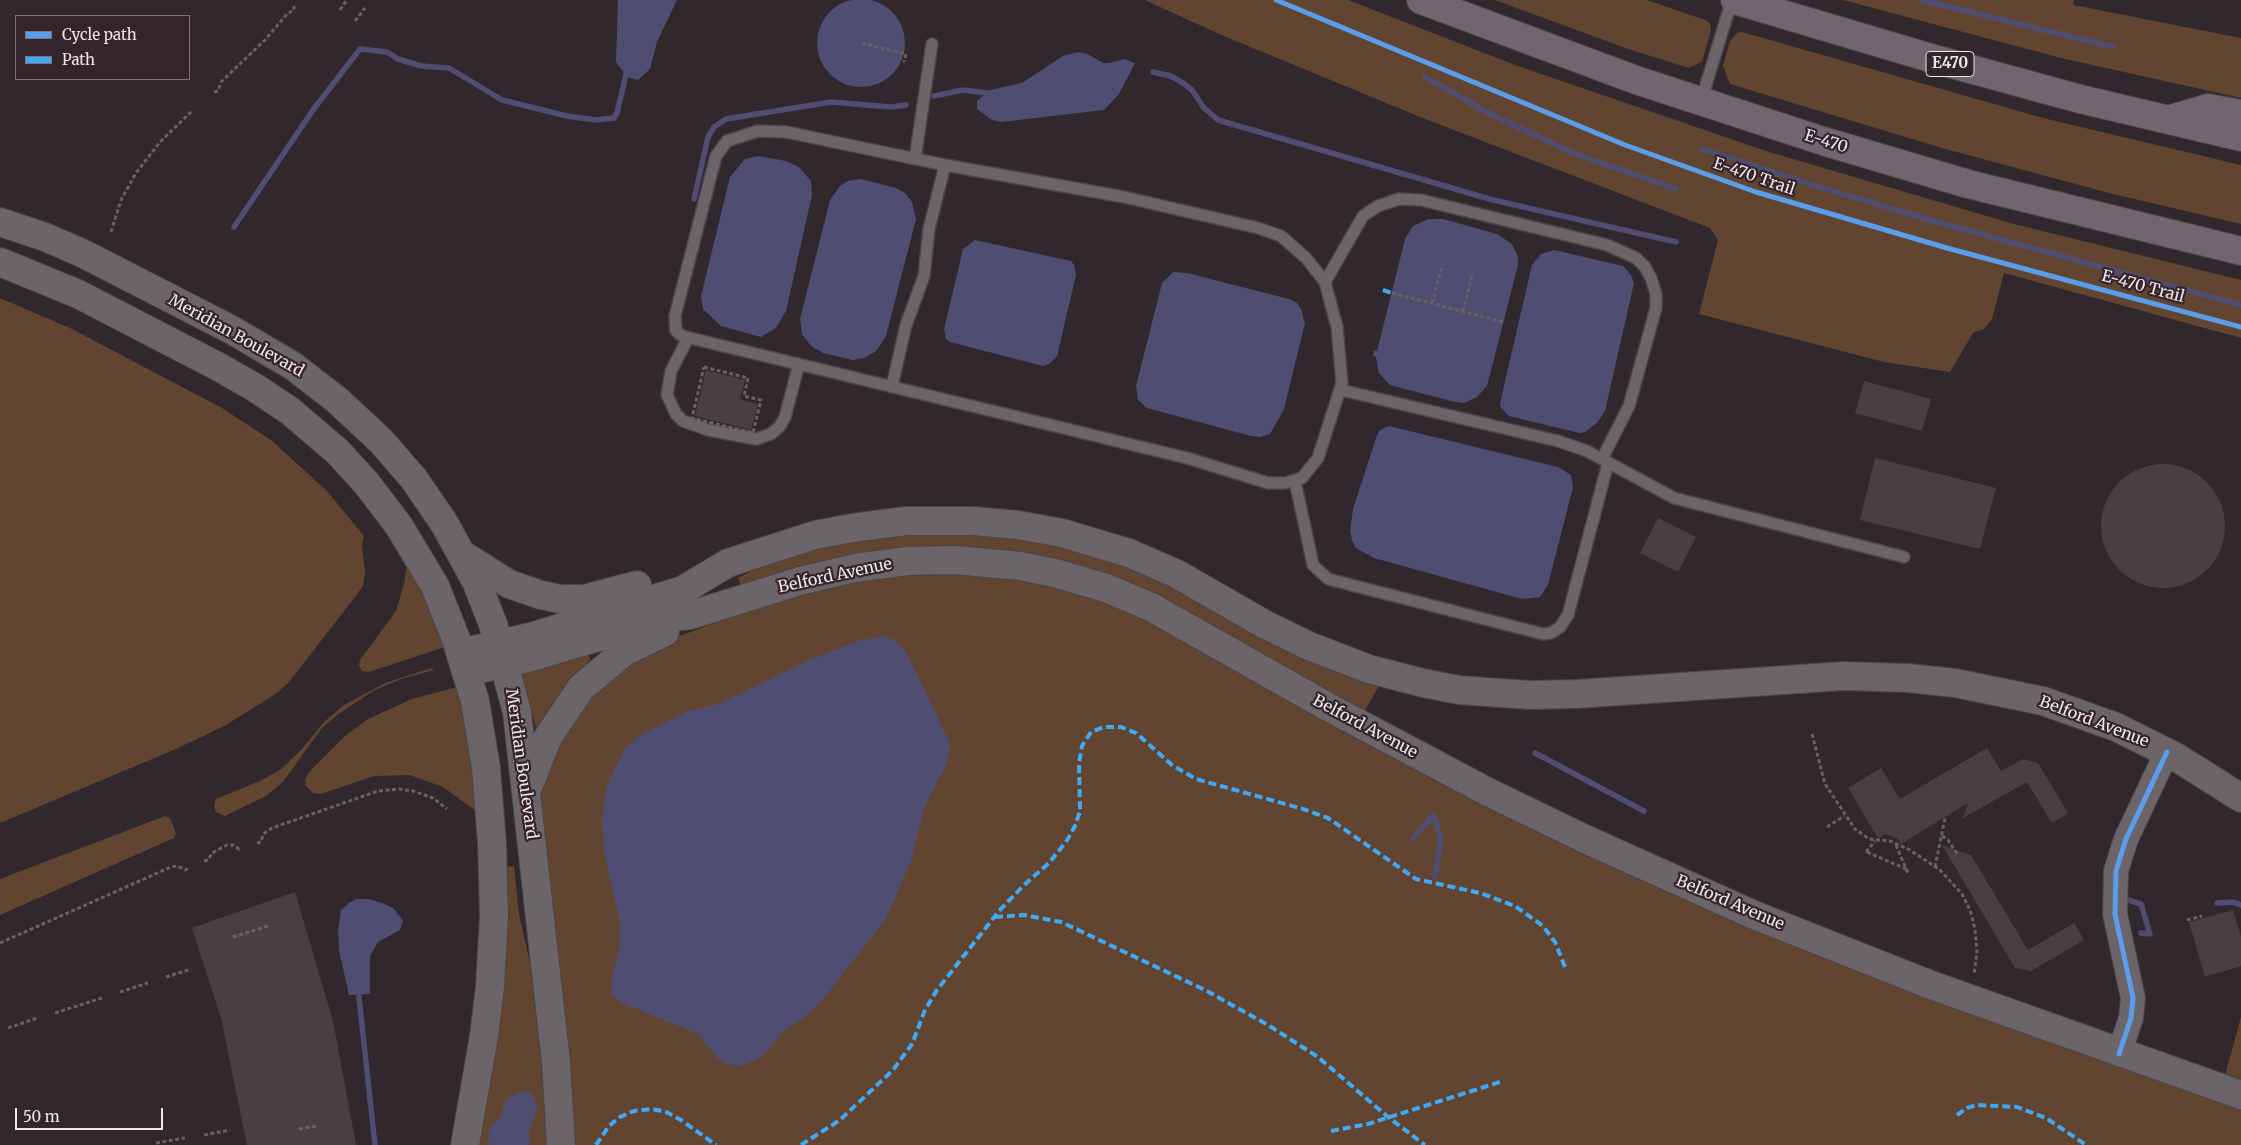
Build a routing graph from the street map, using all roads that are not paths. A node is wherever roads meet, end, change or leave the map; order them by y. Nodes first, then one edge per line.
1 (1421, 0) edge
2 (1733, 0) edge
3 (932, 44) dead end
4 (1701, 102) junction
5 (2241, 114) edge
6 (2168, 120) junction
7 (2241, 137) edge
8 (915, 159) junction
9 (945, 165) junction
10 (0, 222) edge
11 (2172, 236) junction
12 (2241, 252) edge
13 (0, 262) edge
14 (2241, 265) edge
15 (1325, 282) junction
16 (688, 338) junction
17 (799, 364) junction
18 (892, 386) junction
19 (1341, 390) junction
20 (1605, 461) junction
21 (1295, 481) junction
22 (462, 555) junction
23 (1904, 557) dead end
24 (728, 563) junction
25 (692, 615) junction
26 (502, 654) junction
27 (464, 662) junction
28 (2167, 752) junction
29 (526, 792) junction
30 (2241, 798) edge
31 (2119, 1054) junction
32 (2241, 1095) edge
33 (465, 1145) edge
34 (561, 1145) edge

1 - 4 highway, E-470
2 - 4 lane
2 - 6 highway, E470
3 - 8 lane
4 - 11 highway, E-470
5 - 6 highway
6 - 7 highway, E470
8 - 9 lane
8 - 16 lane
9 - 15 lane
9 - 18 lane
10 - 22 main road, Meridian Boulevard
11 - 12 highway, E-470
11 - 14 highway
13 - 27 main road
15 - 19 lane
15 - 20 lane
16 - 17 lane
16 - 17 lane
17 - 18 lane
18 - 21 lane
19 - 20 lane
19 - 21 lane
20 - 21 lane
20 - 23 lane
22 - 24 main road
22 - 26 main road, Meridian Boulevard
24 - 26 main road, Belford Avenue
24 - 28 main road, Belford Avenue
25 - 26 main road, Belford Avenue
25 - 29 main road
25 - 31 main road, Belford Avenue
26 - 27 main road, Belford Avenue
26 - 29 main road, Meridian Boulevard
27 - 33 main road
28 - 30 main road, Belford Avenue
28 - 31 street
29 - 34 main road, Meridian Boulevard
31 - 32 main road, Belford Avenue

